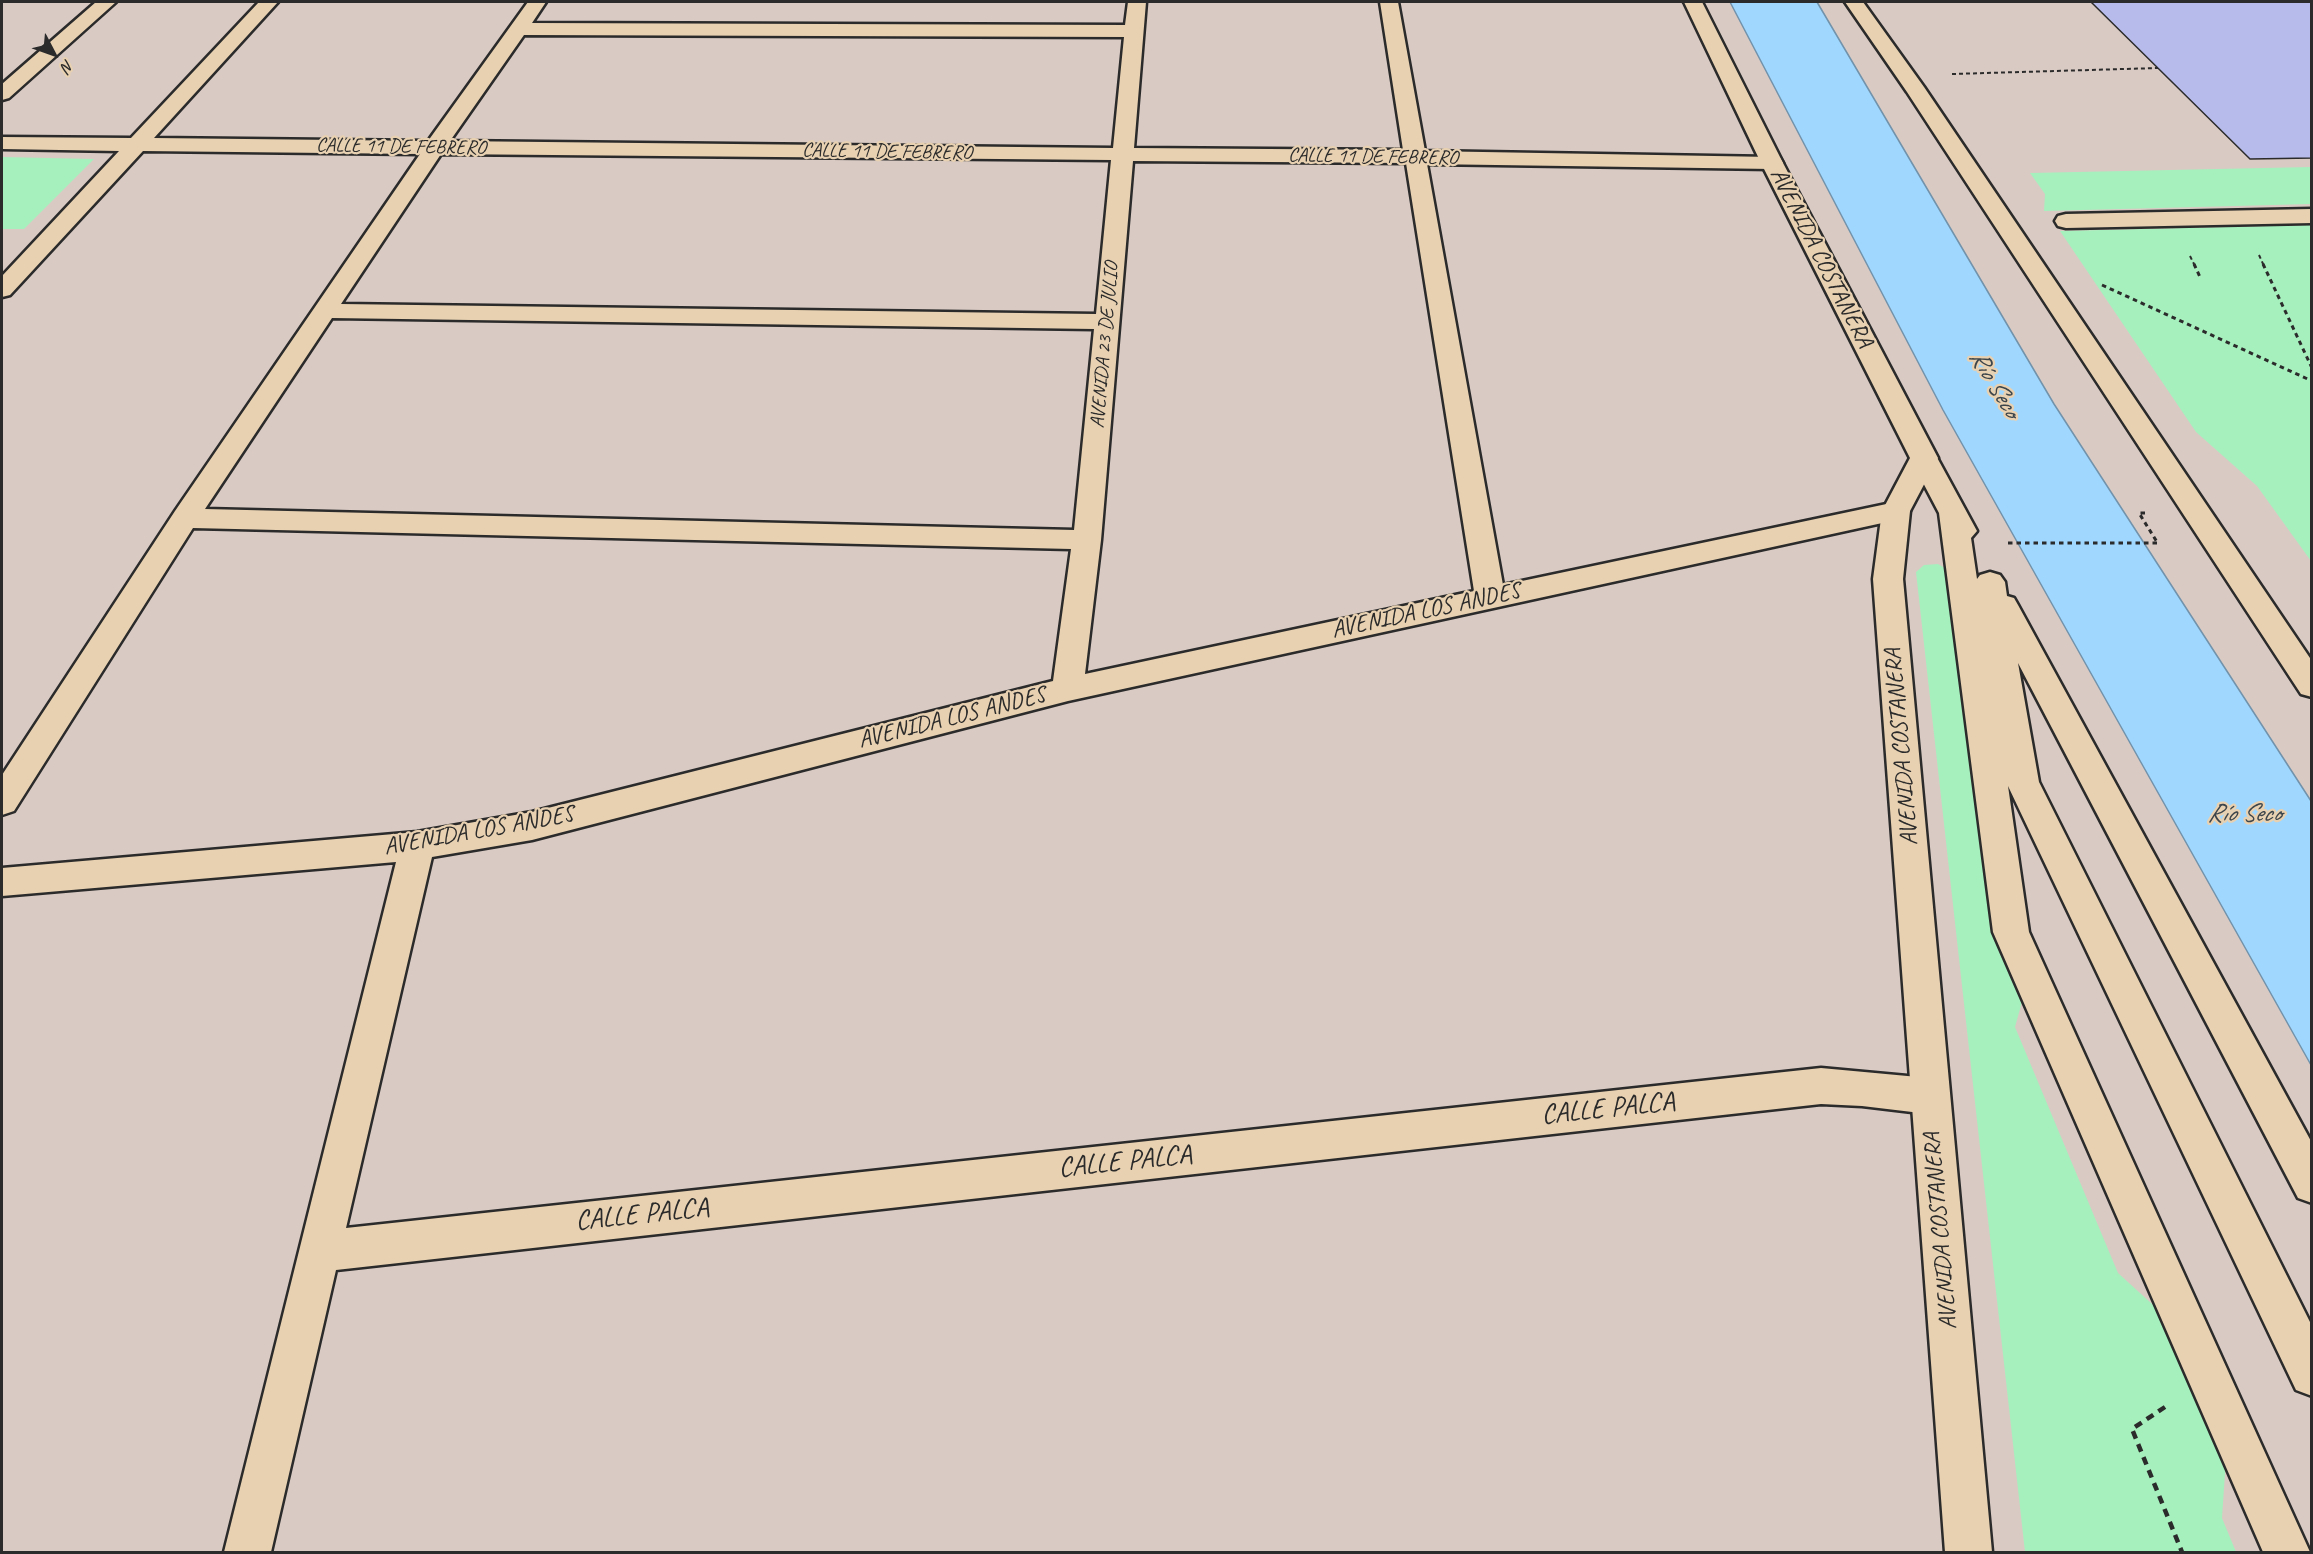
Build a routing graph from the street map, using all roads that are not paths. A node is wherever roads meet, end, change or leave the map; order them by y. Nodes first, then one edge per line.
1 (107, 2) edge
2 (269, 2) edge
3 (537, 2) edge
4 (1137, 2) edge
5 (1389, 2) edge
6 (1693, 2) edge
7 (1854, 2) edge
8 (517, 29) junction
9 (1135, 31) junction
10 (2, 94) edge
11 (2, 143) edge
12 (135, 145) junction
13 (434, 148) junction
14 (1123, 154) junction
15 (1414, 157) junction
16 (1772, 163) junction
17 (2312, 216) edge
18 (2066, 221) dead end
19 (2, 290) edge
20 (324, 311) junction
21 (1107, 322) junction
22 (1924, 458) junction
23 (1896, 511) junction
24 (1953, 511) junction
25 (185, 518) junction
26 (1087, 540) junction
27 (1990, 582) junction
28 (1490, 597) junction
29 (2312, 686) edge
30 (1068, 689) junction
31 (2, 802) edge
32 (417, 846) junction
33 (2, 882) edge
34 (1929, 1096) junction
35 (2312, 1184) edge
36 (320, 1251) junction
37 (2312, 1374) edge
38 (247, 1552) edge
39 (1969, 1552) edge
40 (2287, 1552) edge

1 - 10 street
2 - 12 street
3 - 8 street
4 - 9 street, AVENIDA 23 DE JULIO
5 - 15 street
6 - 16 street, AVENIDA COSTANERA
7 - 29 street
8 - 9 street
8 - 13 street
9 - 14 street, AVENIDA 23 DE JULIO
11 - 12 street, CALLE 11 DE FEBRERO
12 - 13 street, CALLE 11 DE FEBRERO
12 - 19 street
13 - 14 street, CALLE 11 DE FEBRERO
13 - 20 street
14 - 15 street, CALLE 11 DE FEBRERO
14 - 21 street, AVENIDA 23 DE JULIO
15 - 16 street, CALLE 11 DE FEBRERO
15 - 28 street
16 - 22 street, AVENIDA COSTANERA
17 - 18 street
20 - 21 street
20 - 25 street
21 - 26 street, AVENIDA 23 DE JULIO
22 - 23 street, AVENIDA COSTANERA
22 - 24 street
23 - 28 street, AVENIDA LOS ANDES
23 - 34 street, AVENIDA COSTANERA
24 - 27 street
24 - 40 street
25 - 26 street
25 - 31 street
26 - 30 street, AVENIDA 23 DE JULIO
27 - 35 street
27 - 37 street
28 - 30 street, AVENIDA LOS ANDES
30 - 32 street, AVENIDA LOS ANDES
32 - 33 street, AVENIDA LOS ANDES
32 - 36 street
34 - 36 street, CALLE PALCA
34 - 39 street, AVENIDA COSTANERA
36 - 38 street

